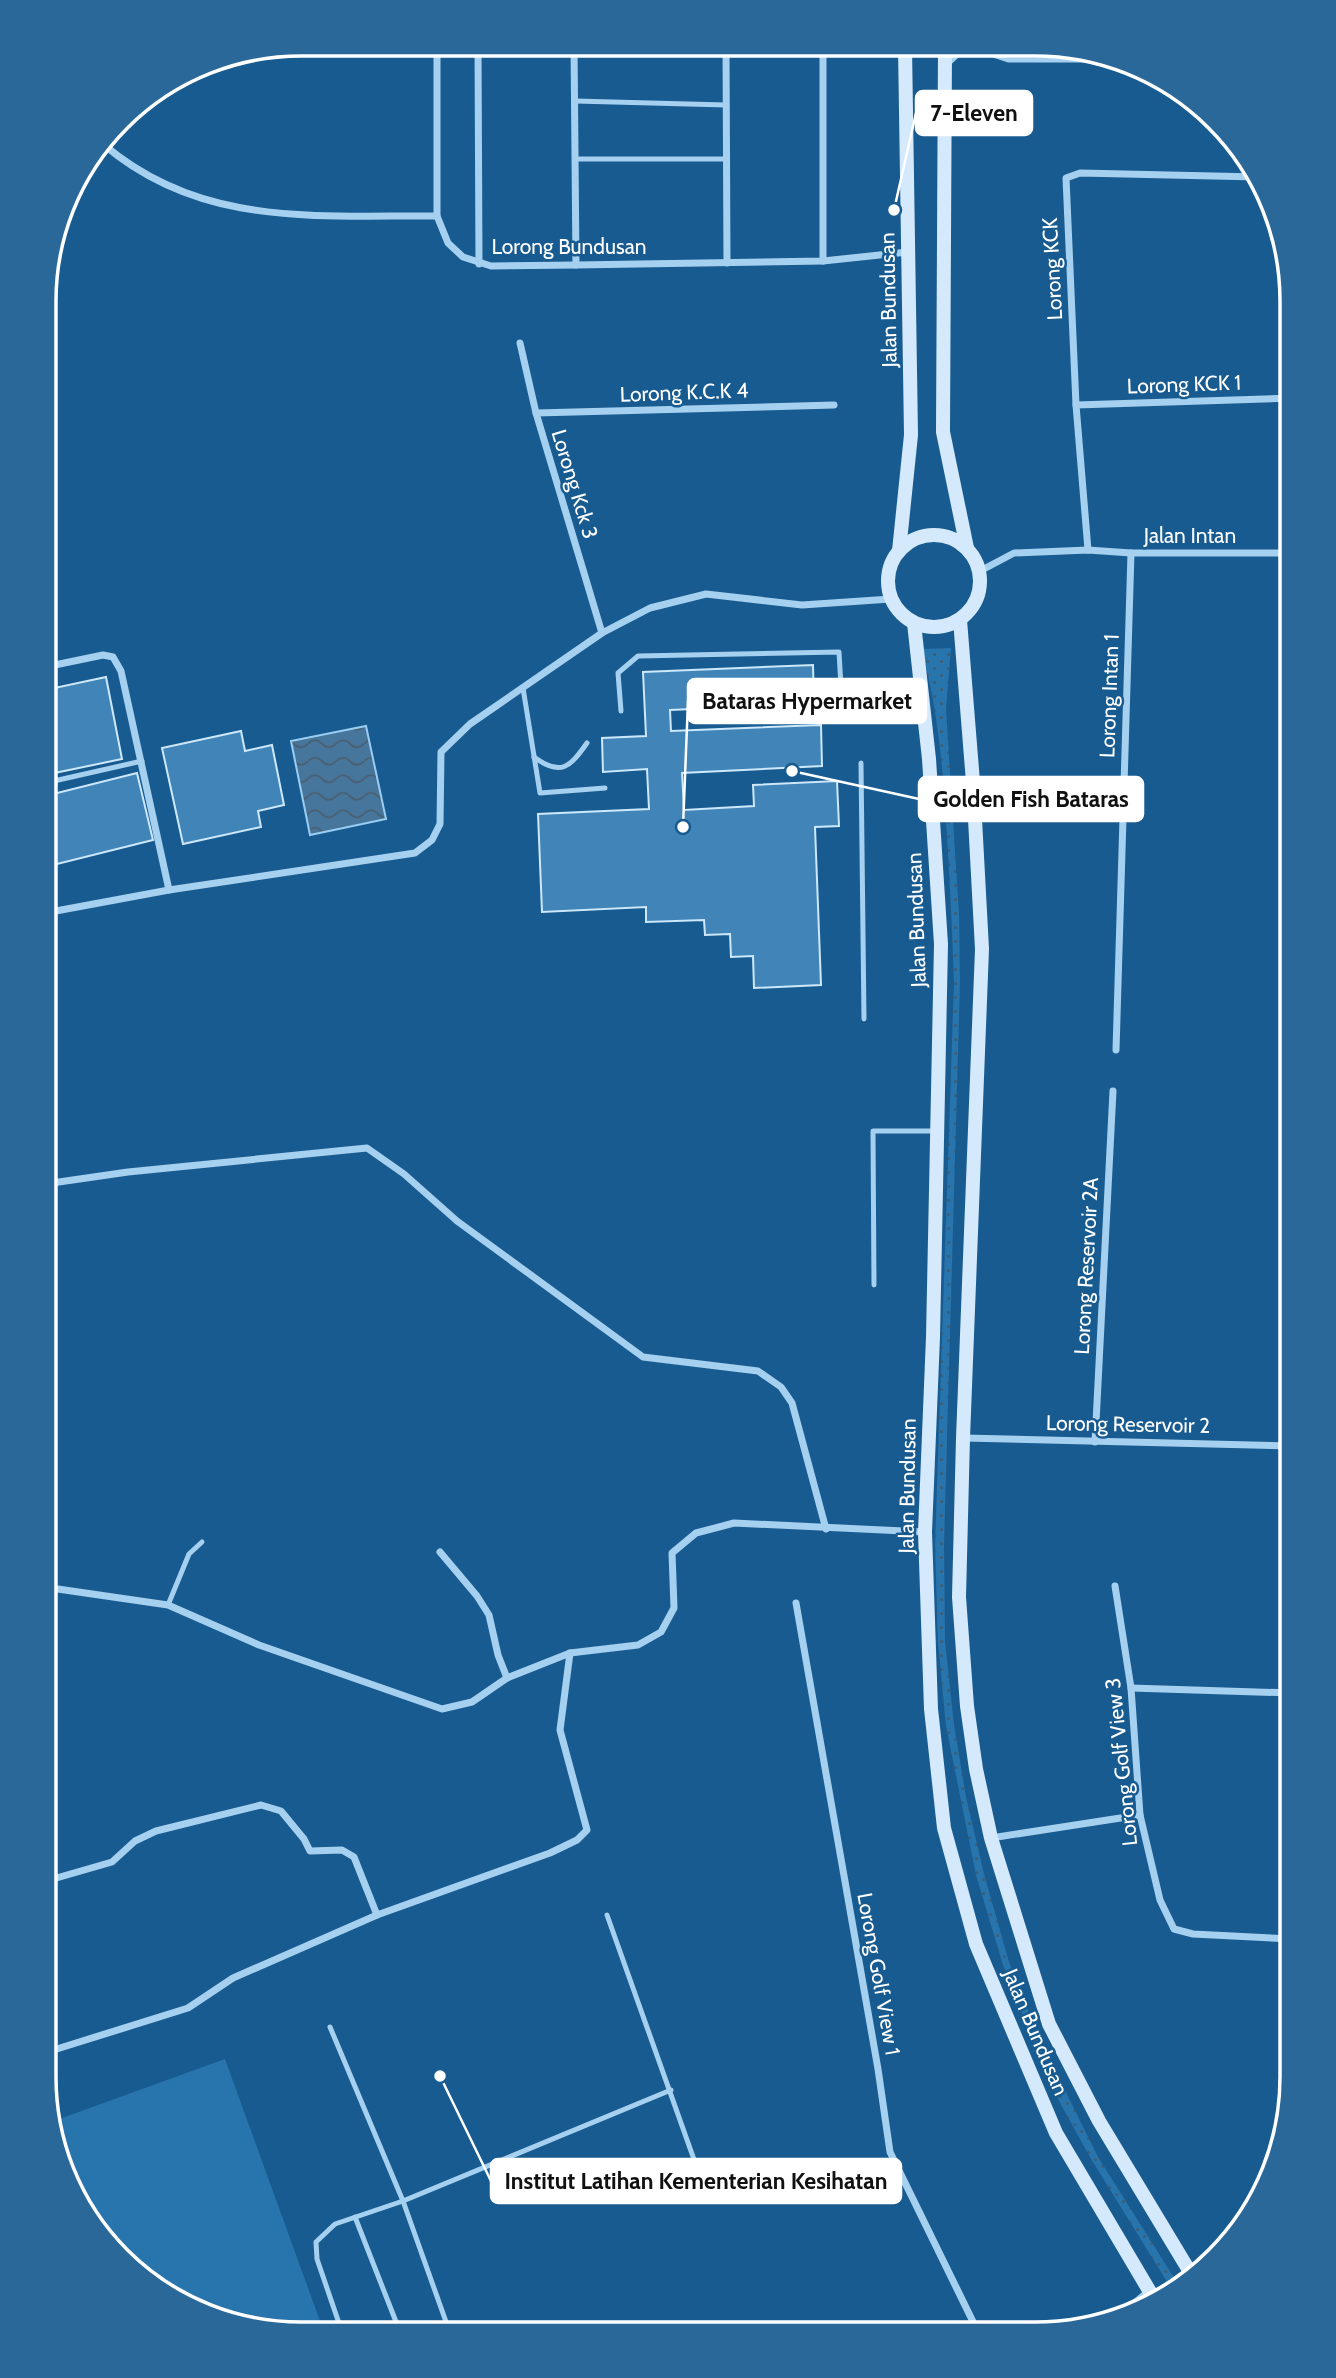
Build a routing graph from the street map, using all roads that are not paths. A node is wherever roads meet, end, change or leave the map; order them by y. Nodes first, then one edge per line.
1 (437, 56) edge
2 (478, 56) edge
3 (574, 56) edge
4 (726, 56) edge
5 (823, 56) edge
6 (905, 56) edge
7 (945, 56) edge
8 (957, 56) edge
9 (996, 56) edge
10 (1075, 60) edge
11 (946, 67) junction
12 (575, 101) junction
13 (726, 104) junction
14 (109, 150) edge
15 (575, 159) junction
16 (727, 159) junction
17 (1246, 177) edge
18 (437, 216) junction
19 (908, 252) junction
20 (823, 261) junction
21 (727, 263) junction
22 (479, 264) junction
23 (576, 265) junction
24 (520, 343) dead end
25 (1280, 398) edge
26 (834, 405) dead end
27 (1076, 405) junction
28 (536, 413) junction
29 (967, 548) junction
30 (1088, 550) junction
31 (899, 551) junction
32 (1131, 552) junction
33 (1280, 553) edge
34 (980, 571) junction
35 (891, 599) junction
36 (960, 620) junction
37 (914, 623) junction
38 (602, 633) junction
39 (56, 665) edge
40 (523, 688) junction
41 (842, 704) dead end
42 (621, 711) dead end
43 (587, 743) dead end
44 (534, 757) junction
45 (142, 761) junction
46 (860, 763) dead end
47 (56, 781) edge
48 (605, 788) dead end
49 (169, 890) junction
50 (56, 910) edge
51 (864, 1019) dead end
52 (1116, 1049) dead end
53 (1113, 1091) dead end
54 (937, 1131) junction
55 (56, 1182) edge
56 (874, 1285) dead end
57 (963, 1438) junction
58 (1095, 1442) junction
59 (1279, 1446) edge
60 (826, 1528) junction
61 (925, 1532) junction
62 (202, 1542) dead end
63 (440, 1552) dead end
64 (1115, 1587) dead end
65 (56, 1589) edge
66 (796, 1603) dead end
67 (168, 1605) junction
68 (570, 1653) junction
69 (507, 1678) junction
70 (1131, 1688) junction
71 (1279, 1693) edge
72 (1140, 1815) junction
73 (991, 1838) junction
74 (56, 1879) edge
75 (377, 1915) junction
76 (607, 1915) dead end
77 (1279, 1938) edge
78 (330, 2027) dead end
79 (56, 2049) edge
80 (671, 2090) junction
81 (707, 2196) dead end
82 (403, 2201) junction
83 (355, 2217) junction
84 (1188, 2268) edge
85 (1151, 2292) edge
86 (339, 2322) edge
87 (396, 2322) edge
88 (446, 2322) edge
89 (973, 2322) edge

1 - 18 street
2 - 22 street
3 - 12 street
4 - 13 street
5 - 20 street
6 - 19 main road, Jalan Bundusan
7 - 11 main road
8 - 11 lane
9 - 10 lane
11 - 29 main road
12 - 13 lane
12 - 15 street
13 - 16 street
14 - 18 street
15 - 16 lane
15 - 23 street
16 - 21 street
17 - 27 street, Lorong KCK
18 - 22 street, Lorong Bundusan
19 - 20 street, Lorong Bundusan
19 - 31 main road, Jalan Bundusan
20 - 21 street, Lorong Bundusan
21 - 23 street, Lorong Bundusan
22 - 23 street, Lorong Bundusan
24 - 28 street, Lorong Kck 3
25 - 27 street, Lorong KCK 1
26 - 28 street, Lorong K.C.K 4
27 - 30 street, Lorong KCK
28 - 38 street, Lorong Kck 3
29 - 31 main road
29 - 34 main road
30 - 32 street, Jalan Intan
30 - 34 street, Jalan Intan
31 - 35 main road
32 - 33 street, Jalan Intan
32 - 52 street, Lorong Intan 1
34 - 36 main road
35 - 37 main road
35 - 38 street
36 - 37 main road
36 - 57 main road, Jalan Bundusan
37 - 54 main road, Jalan Bundusan
38 - 40 street
39 - 45 street
40 - 44 lane
40 - 49 street
41 - 42 lane
43 - 44 lane
44 - 48 lane
45 - 47 lane
45 - 49 street
46 - 51 lane
49 - 50 street
53 - 58 street, Lorong Reservoir 2A
54 - 56 lane
54 - 61 main road, Jalan Bundusan
55 - 60 street
57 - 58 street, Lorong Reservoir 2
57 - 73 main road, Jalan Bundusan
58 - 59 street, Lorong Reservoir 2
60 - 61 street
60 - 68 street
61 - 85 main road, Jalan Bundusan
62 - 67 lane
63 - 69 street
64 - 70 street, Lorong Golf View 3
65 - 67 street
66 - 89 street, Lorong Golf View 1
67 - 69 street
68 - 69 street
68 - 75 street
70 - 71 street
70 - 72 street, Lorong Golf View 3
72 - 73 street
72 - 77 street, Lorong Golf View 3
73 - 84 main road, Jalan Bundusan
74 - 75 street
75 - 79 street
76 - 80 lane
78 - 82 lane
80 - 81 lane
80 - 82 lane
82 - 83 lane
82 - 88 lane
83 - 86 lane
83 - 87 lane

